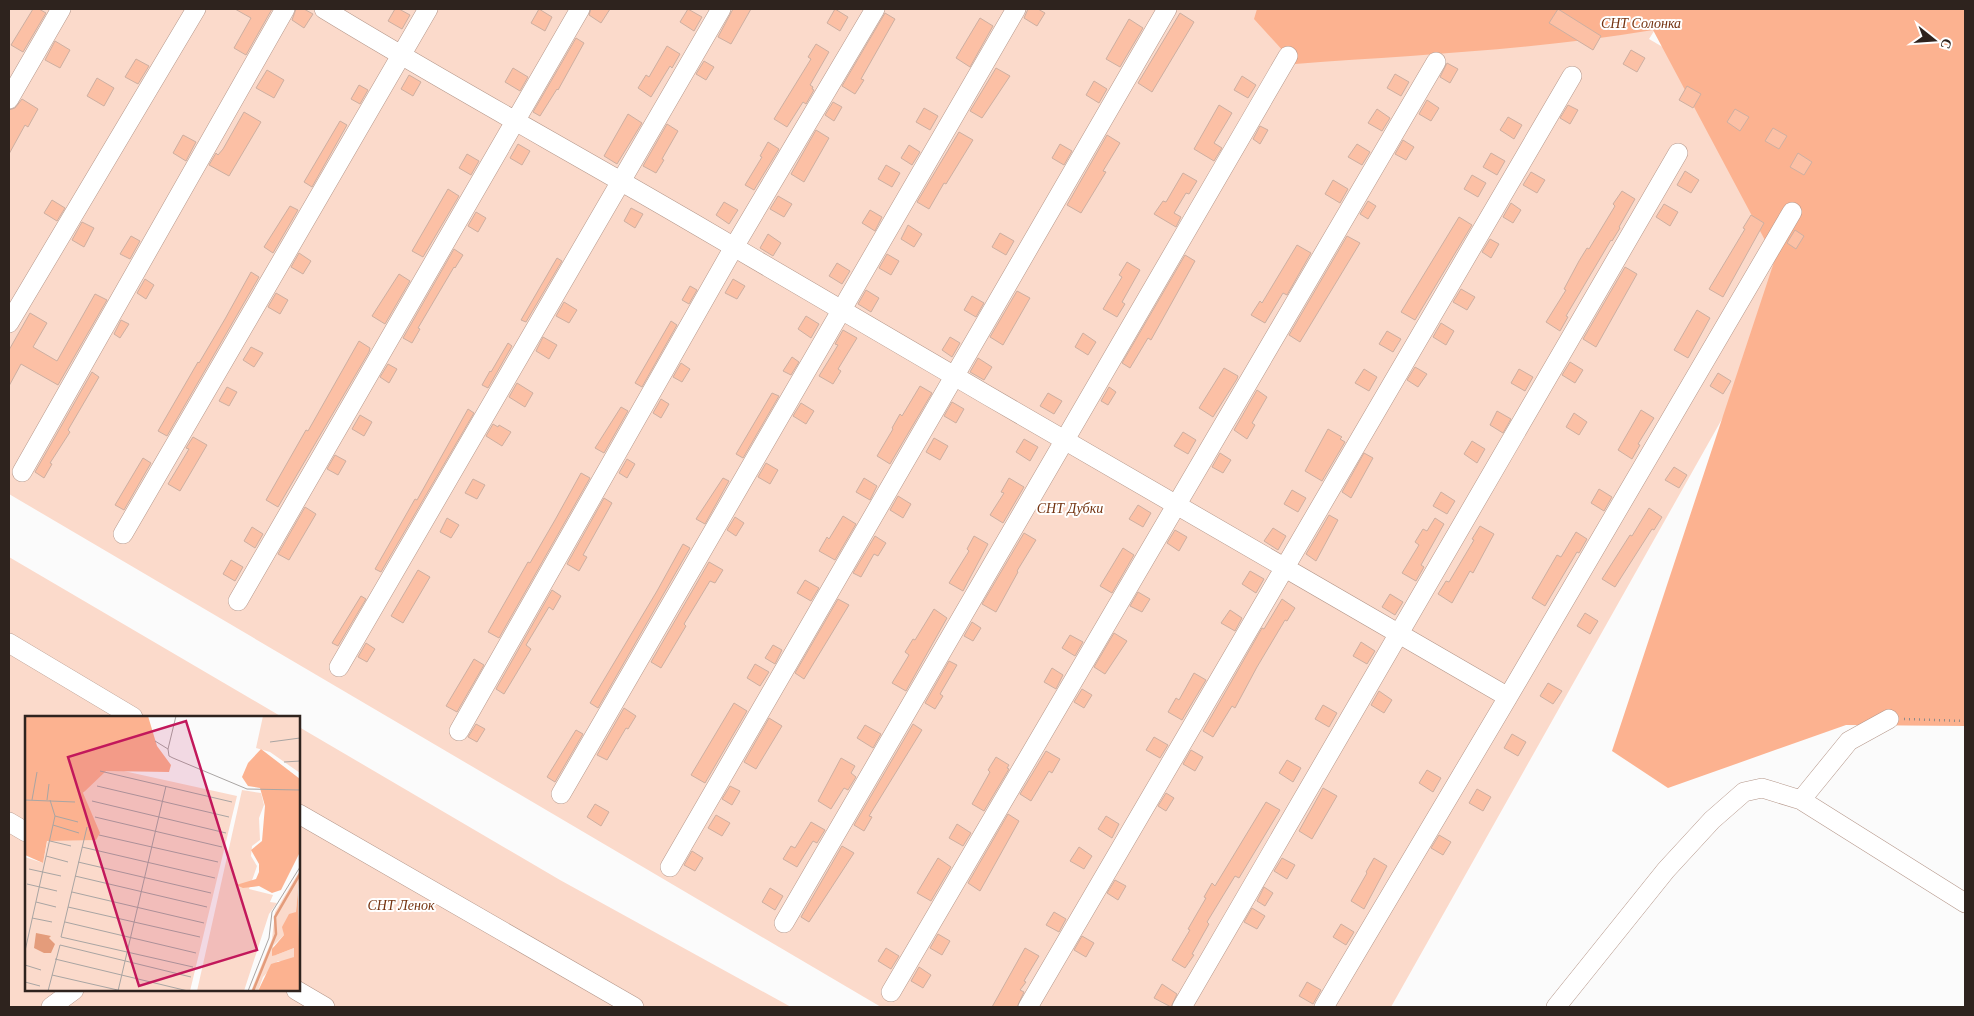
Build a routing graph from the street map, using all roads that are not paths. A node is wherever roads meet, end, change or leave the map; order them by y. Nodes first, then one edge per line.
1 (62, 9) edge
2 (196, 9) edge
3 (285, 9) edge
4 (324, 9) edge
5 (428, 9) edge
6 (580, 9) edge
7 (721, 9) edge
8 (874, 9) edge
9 (1016, 9) edge
10 (1167, 9) edge
11 (401, 56) junction
12 (1288, 56) dead end
13 (1436, 62) dead end
14 (1572, 76) dead end
15 (9, 99) edge
16 (515, 122) junction
17 (1678, 153) dead end
18 (620, 180) junction
19 (1792, 212) dead end
20 (734, 247) junction
21 (841, 310) junction
22 (9, 323) edge
23 (954, 377) junction
24 (1066, 441) junction
25 (22, 472) dead end
26 (1177, 505) junction
27 (123, 534) dead end
28 (1286, 568) junction
29 (238, 601) dead end
30 (1399, 635) junction
31 (9, 644) edge
32 (338, 667) dead end
33 (1508, 697) junction
34 (131, 716) edge
35 (1889, 719) road end
36 (459, 731) dead end
37 (561, 794) dead end
38 (1801, 800) junction
39 (300, 815) edge
40 (9, 822) edge
41 (25, 831) edge
42 (670, 867) dead end
43 (1965, 903) edge
44 (784, 923) dead end
45 (73, 991) edge
46 (298, 991) edge
47 (891, 992) dead end
48 (51, 1007) edge
49 (326, 1007) edge
50 (634, 1007) edge
51 (1028, 1007) edge
52 (1182, 1007) edge
53 (1324, 1007) edge
54 (1556, 1007) edge

1 - 15 street
2 - 22 street
3 - 25 street
4 - 11 street
5 - 11 street
6 - 16 street
7 - 18 street
8 - 20 street
9 - 21 street
10 - 23 street
11 - 16 street
11 - 27 street
12 - 24 street
13 - 26 street
14 - 28 street
16 - 18 street
16 - 29 street
17 - 30 street
18 - 20 street
18 - 32 street
19 - 33 street
20 - 21 street
20 - 36 street
21 - 23 street
21 - 37 street
23 - 24 street
23 - 42 street
24 - 26 street
24 - 44 street
26 - 28 street
26 - 47 street
28 - 30 street
28 - 51 street
30 - 33 street
30 - 52 street
31 - 34 street
33 - 53 street
35 - 38 street
38 - 43 street
38 - 54 street
39 - 50 street
40 - 41 street
45 - 48 street
46 - 49 street

